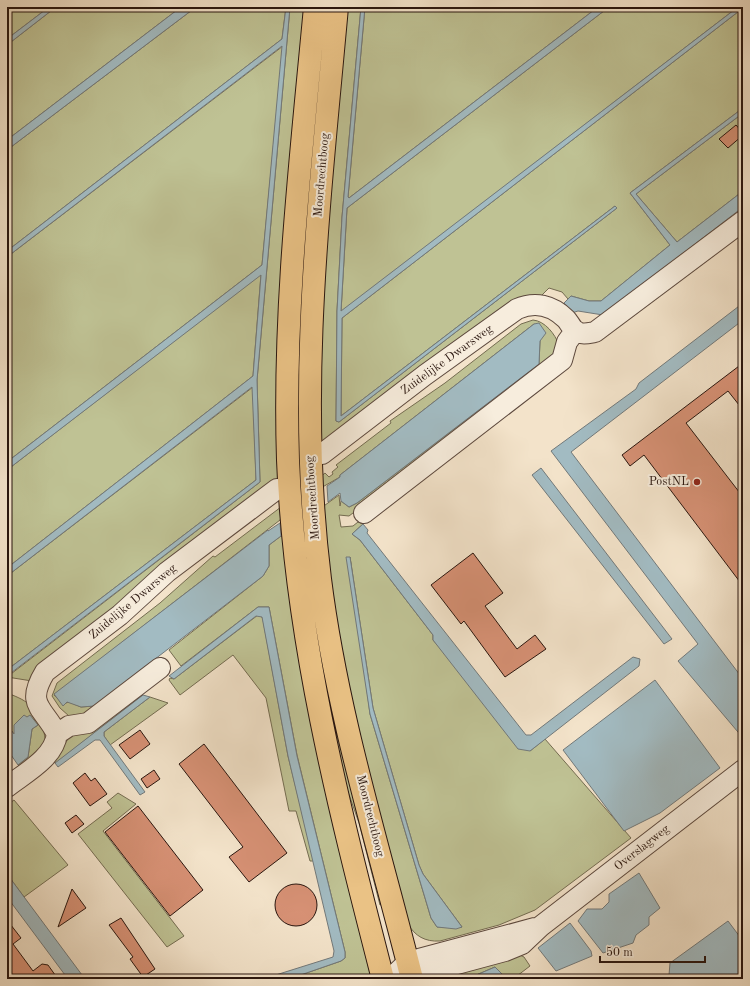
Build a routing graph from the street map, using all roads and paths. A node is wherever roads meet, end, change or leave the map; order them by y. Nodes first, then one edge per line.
1 (315, 7) edge
2 (337, 7) edge
3 (743, 221) edge
4 (575, 331) junction
5 (322, 454) dead end
6 (277, 489) dead end
7 (364, 513) dead end
8 (160, 668) dead end
9 (57, 734) junction
10 (743, 770) edge
11 (7, 787) edge
12 (408, 974) edge
13 (383, 979) edge
14 (390, 979) edge

1 - 13 main road, Moordrechtboog
2 - 12 main road, Moordrechtboog
3 - 4 street
4 - 5 street, Zuidelijke Dwarsweg
4 - 7 street
6 - 9 street, Zuidelijke Dwarsweg
8 - 9 street
9 - 11 street
10 - 12 street, Overslagweg
12 - 14 street, Overslagweg

